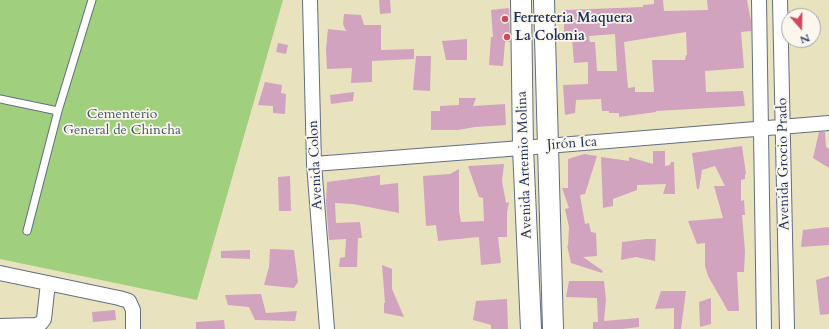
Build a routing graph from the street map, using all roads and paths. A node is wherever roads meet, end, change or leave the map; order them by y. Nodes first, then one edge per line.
1 (92, 0) edge
2 (310, 0) edge
3 (521, 0) edge
4 (544, 0) edge
5 (759, 0) edge
6 (780, 0) edge
7 (0, 99) edge
8 (58, 112) junction
9 (829, 123) edge
10 (783, 126) junction
11 (760, 129) junction
12 (547, 146) junction
13 (523, 148) junction
14 (314, 164) junction
15 (27, 231) dead end
16 (0, 273) edge
17 (48, 283) junction
18 (0, 326) edge
19 (133, 329) edge
20 (327, 329) edge
21 (531, 329) edge
22 (553, 329) edge
23 (764, 329) edge
24 (788, 329) edge

1 - 8 lane
2 - 14 street, Avenida Colon
3 - 13 street, Avenida Artemio Molina
4 - 12 street, Avenida Artemio Molina
5 - 11 street, Avenida Grocio Prado
6 - 10 street, Avenida Grocio Prado
7 - 8 lane
8 - 15 lane
9 - 10 street, Jirón Ica
10 - 11 street, Jirón Ica
10 - 24 street, Avenida Grocio Prado
11 - 12 street, Jirón Ica
11 - 23 street, Avenida Grocio Prado
12 - 13 street, Jirón Ica
12 - 22 street, Avenida Artemio Molina
13 - 14 street, Jirón Ica
13 - 21 street, Avenida Artemio Molina
14 - 20 street, Avenida Colon
16 - 17 street
17 - 18 street
17 - 19 street

